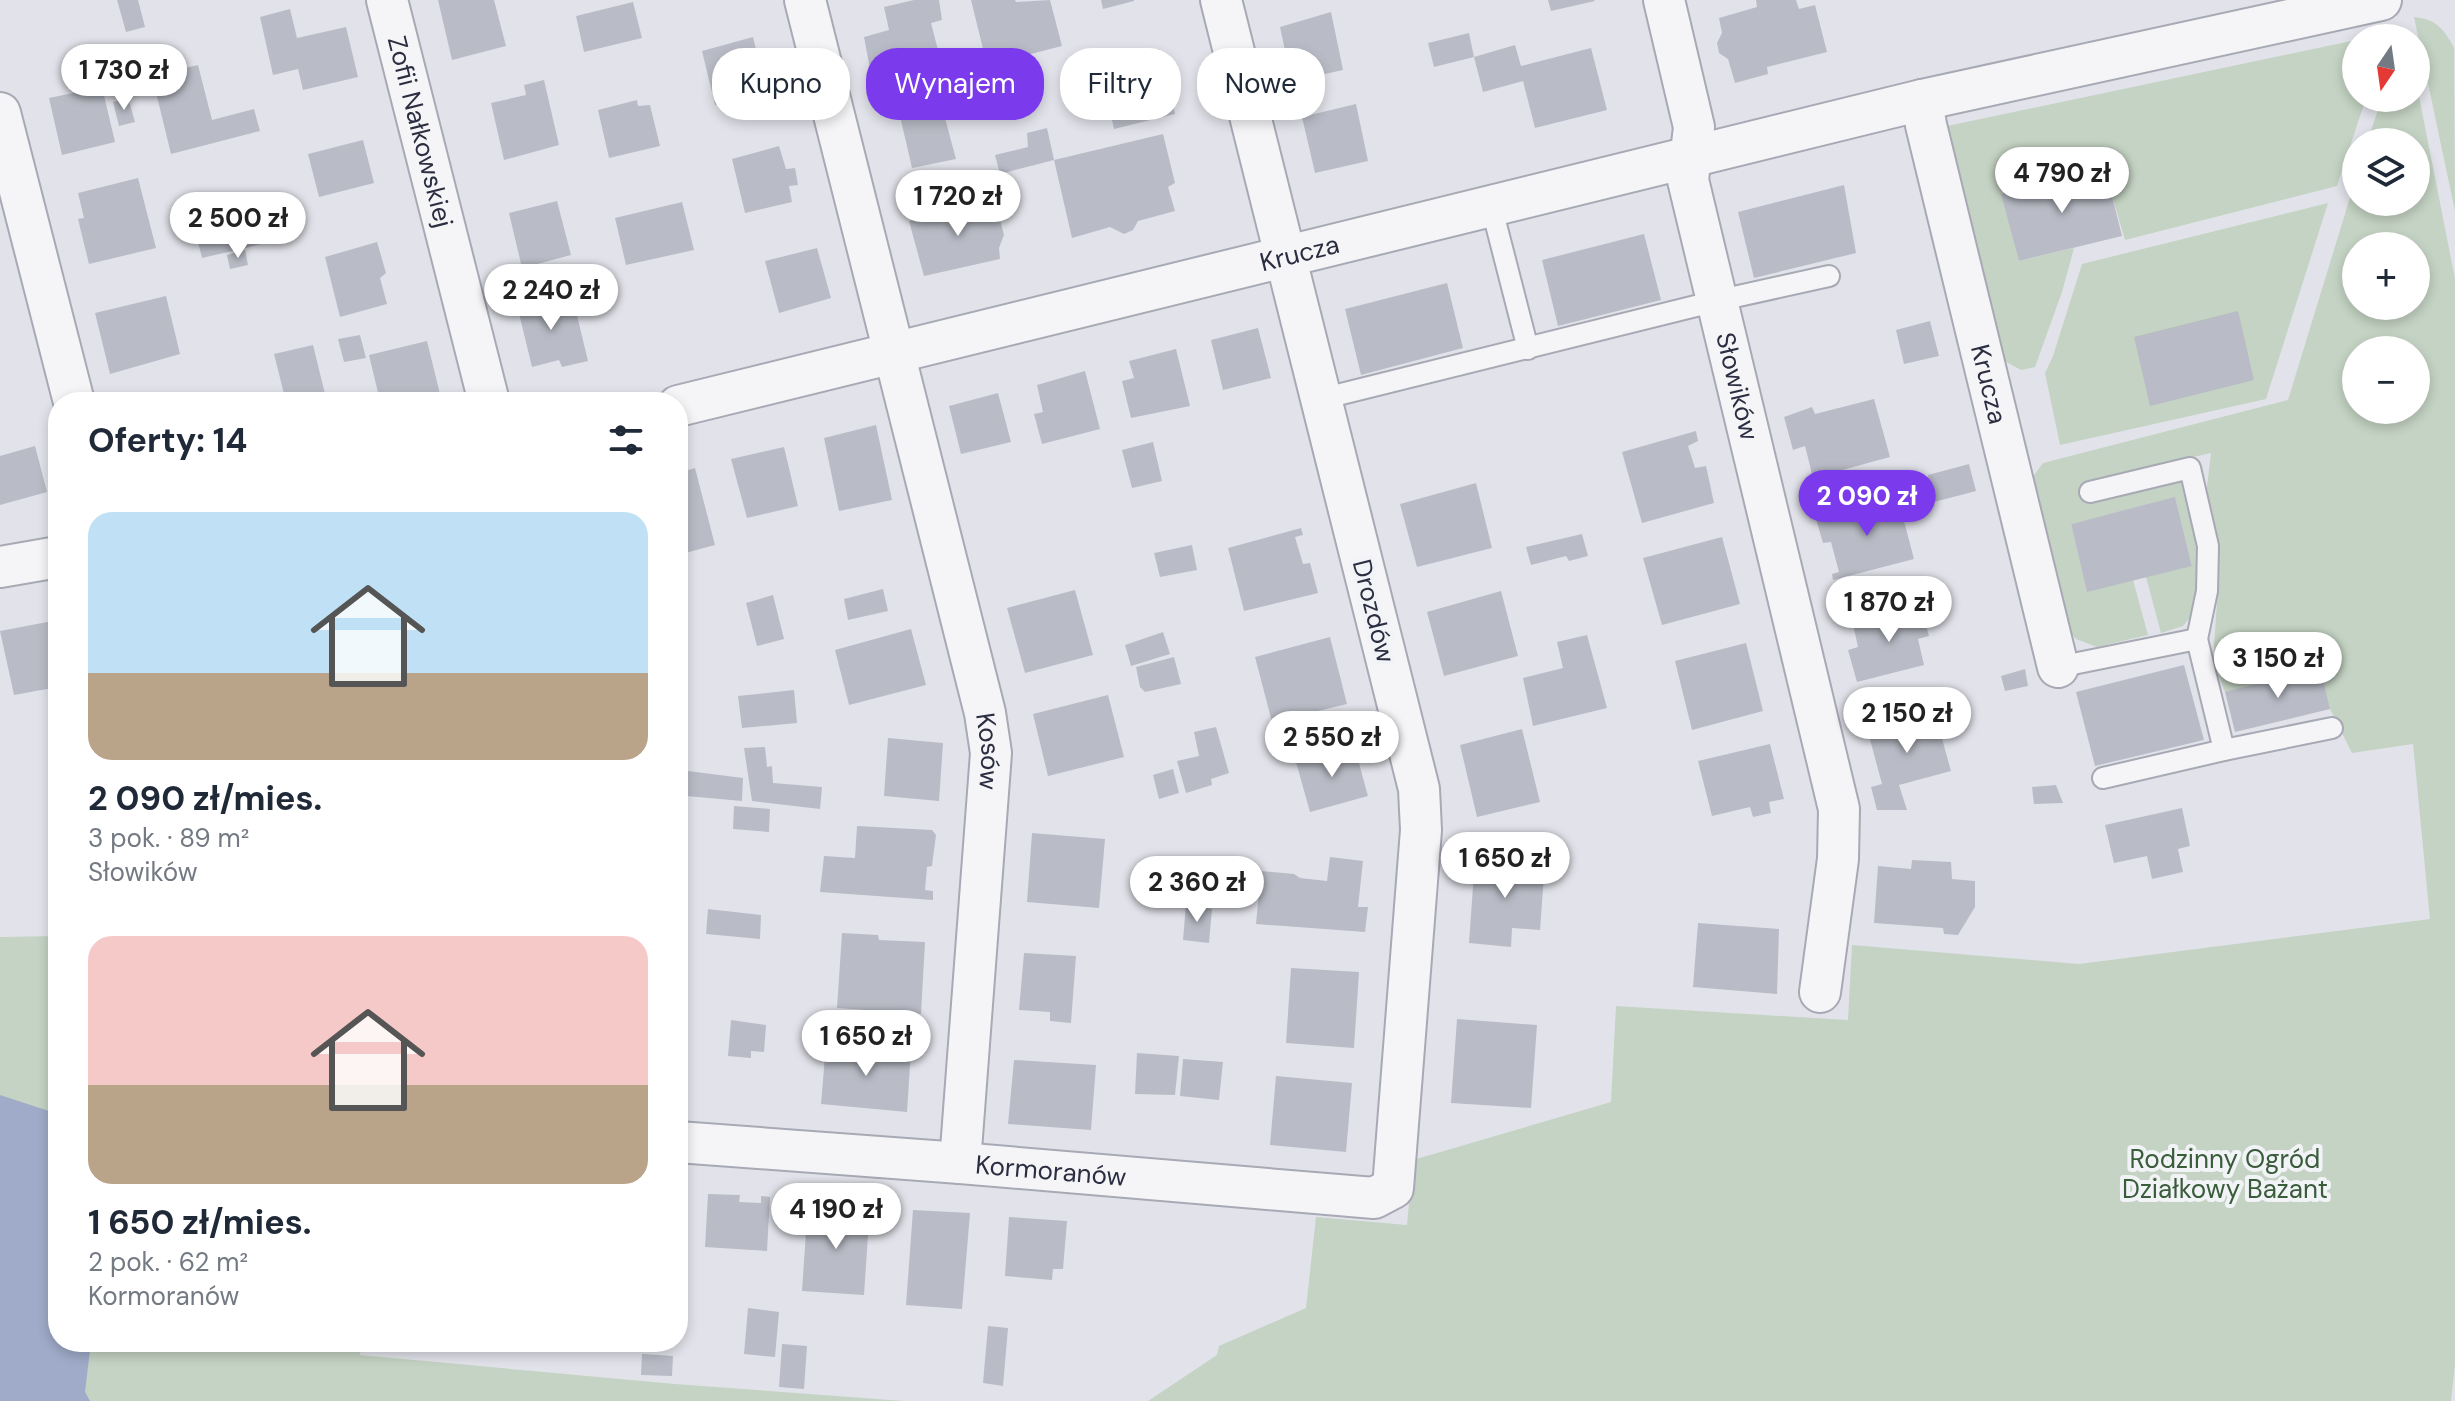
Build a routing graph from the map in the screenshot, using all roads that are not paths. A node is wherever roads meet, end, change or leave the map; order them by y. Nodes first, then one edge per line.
1 (387, 0) edge
2 (805, 0) edge
3 (1221, 0) edge
4 (1664, 0) edge
5 (2381, 0) edge
6 (1922, 100) junction
7 (0, 113) edge
8 (1690, 156) junction
9 (1491, 205) junction
10 (1285, 257) junction
11 (1829, 276) dead end
12 (1716, 301) junction
13 (1528, 349) junction
14 (894, 352) junction
15 (71, 392) edge
16 (486, 392) edge
17 (1321, 399) junction
18 (688, 404) edge
19 (2090, 492) dead end
20 (48, 559) edge
21 (0, 567) edge
22 (2197, 639) junction
23 (2058, 667) joint
24 (2332, 728) dead end
25 (2224, 750) junction
26 (2103, 778) dead end
27 (1820, 992) dead end
28 (688, 1143) edge
29 (960, 1163) junction
30 (1374, 1198) joint

1 - 16 street, Zofii Nałkowskiej
2 - 14 street, Kosów
3 - 10 street, Drozdów
4 - 8 street, Słowików
5 - 6 street, Krucza
6 - 8 street, Krucza
6 - 23 street, Krucza
7 - 15 street
8 - 9 street, Krucza
8 - 12 street, Słowików
9 - 10 street, Krucza
9 - 13 lane
10 - 14 street, Krucza
10 - 17 street, Drozdów
11 - 12 lane
12 - 13 lane
12 - 27 street, Słowików
13 - 17 lane
14 - 18 street, Krucza
14 - 29 street, Kosów
17 - 30 street, Drozdów
19 - 22 lane
20 - 21 street
22 - 23 lane
22 - 25 lane
24 - 25 lane
25 - 26 lane
28 - 29 street, Kormoranów
29 - 30 street, Kormoranów

